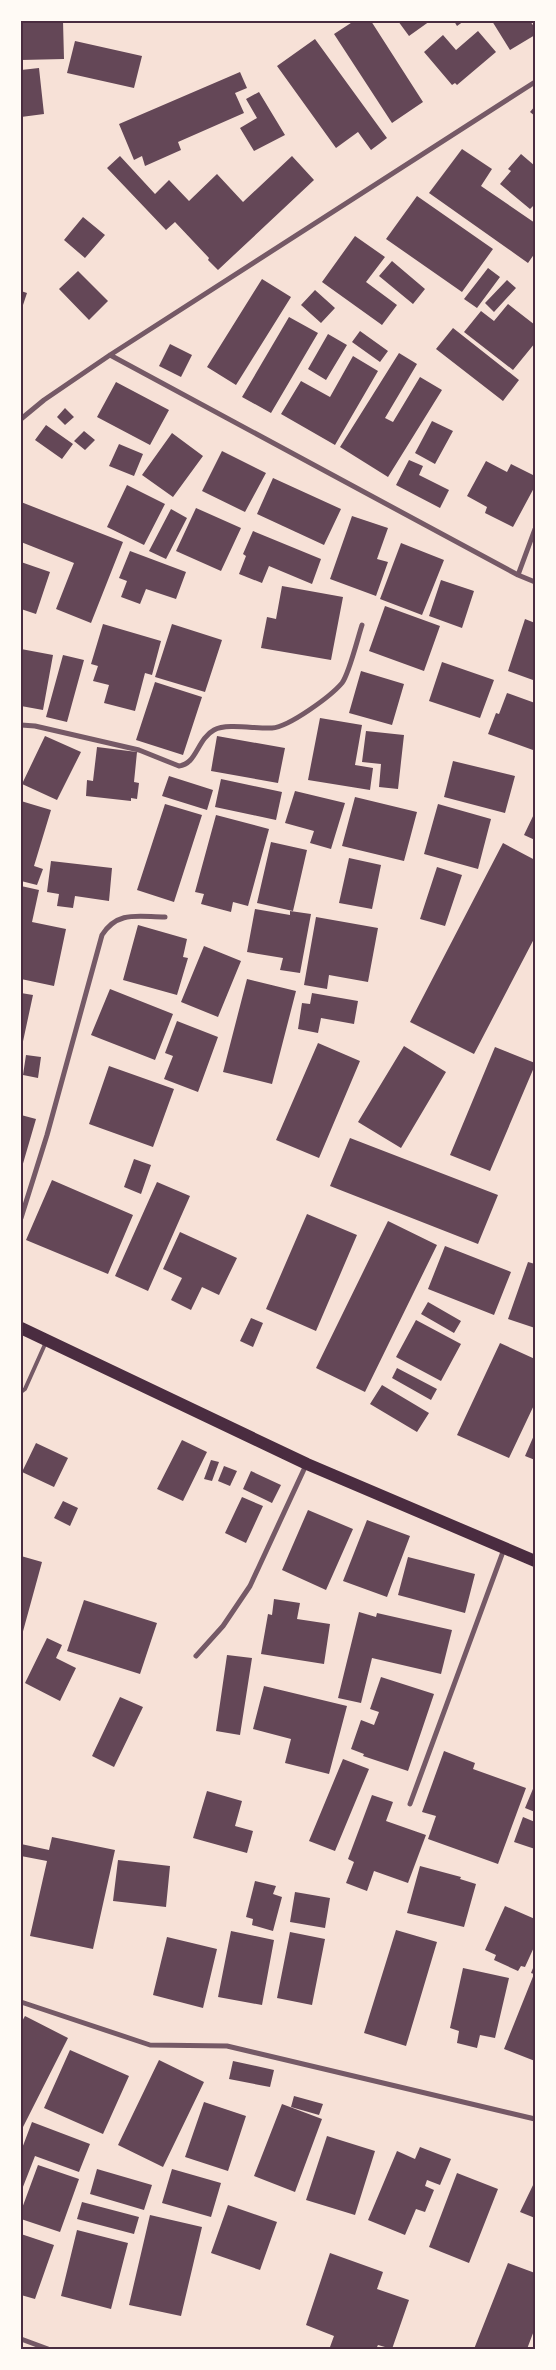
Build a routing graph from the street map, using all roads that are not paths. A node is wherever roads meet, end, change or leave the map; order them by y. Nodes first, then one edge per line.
1 (535, 82) edge
2 (110, 355) junction
3 (21, 419) edge
4 (535, 529) edge
5 (518, 575) junction
6 (535, 582) edge
7 (362, 625) dead end
8 (21, 725) edge
9 (165, 917) dead end
10 (21, 1218) edge
11 (21, 1328) edge
12 (47, 1340) junction
13 (21, 1392) edge
14 (307, 1464) junction
15 (504, 1548) junction
16 (535, 1561) edge
17 (196, 1656) dead end
18 (410, 1804) dead end
19 (21, 2002) edge
20 (535, 2119) edge
21 (21, 2339) edge
22 (48, 2349) edge

1 - 2 street
2 - 3 street
2 - 5 street
4 - 5 street
5 - 6 street
7 - 8 street
9 - 10 street
11 - 12 main road
12 - 13 lane
12 - 14 main road
14 - 15 main road
14 - 17 street
15 - 16 main road
15 - 18 street
19 - 20 street
21 - 22 street

